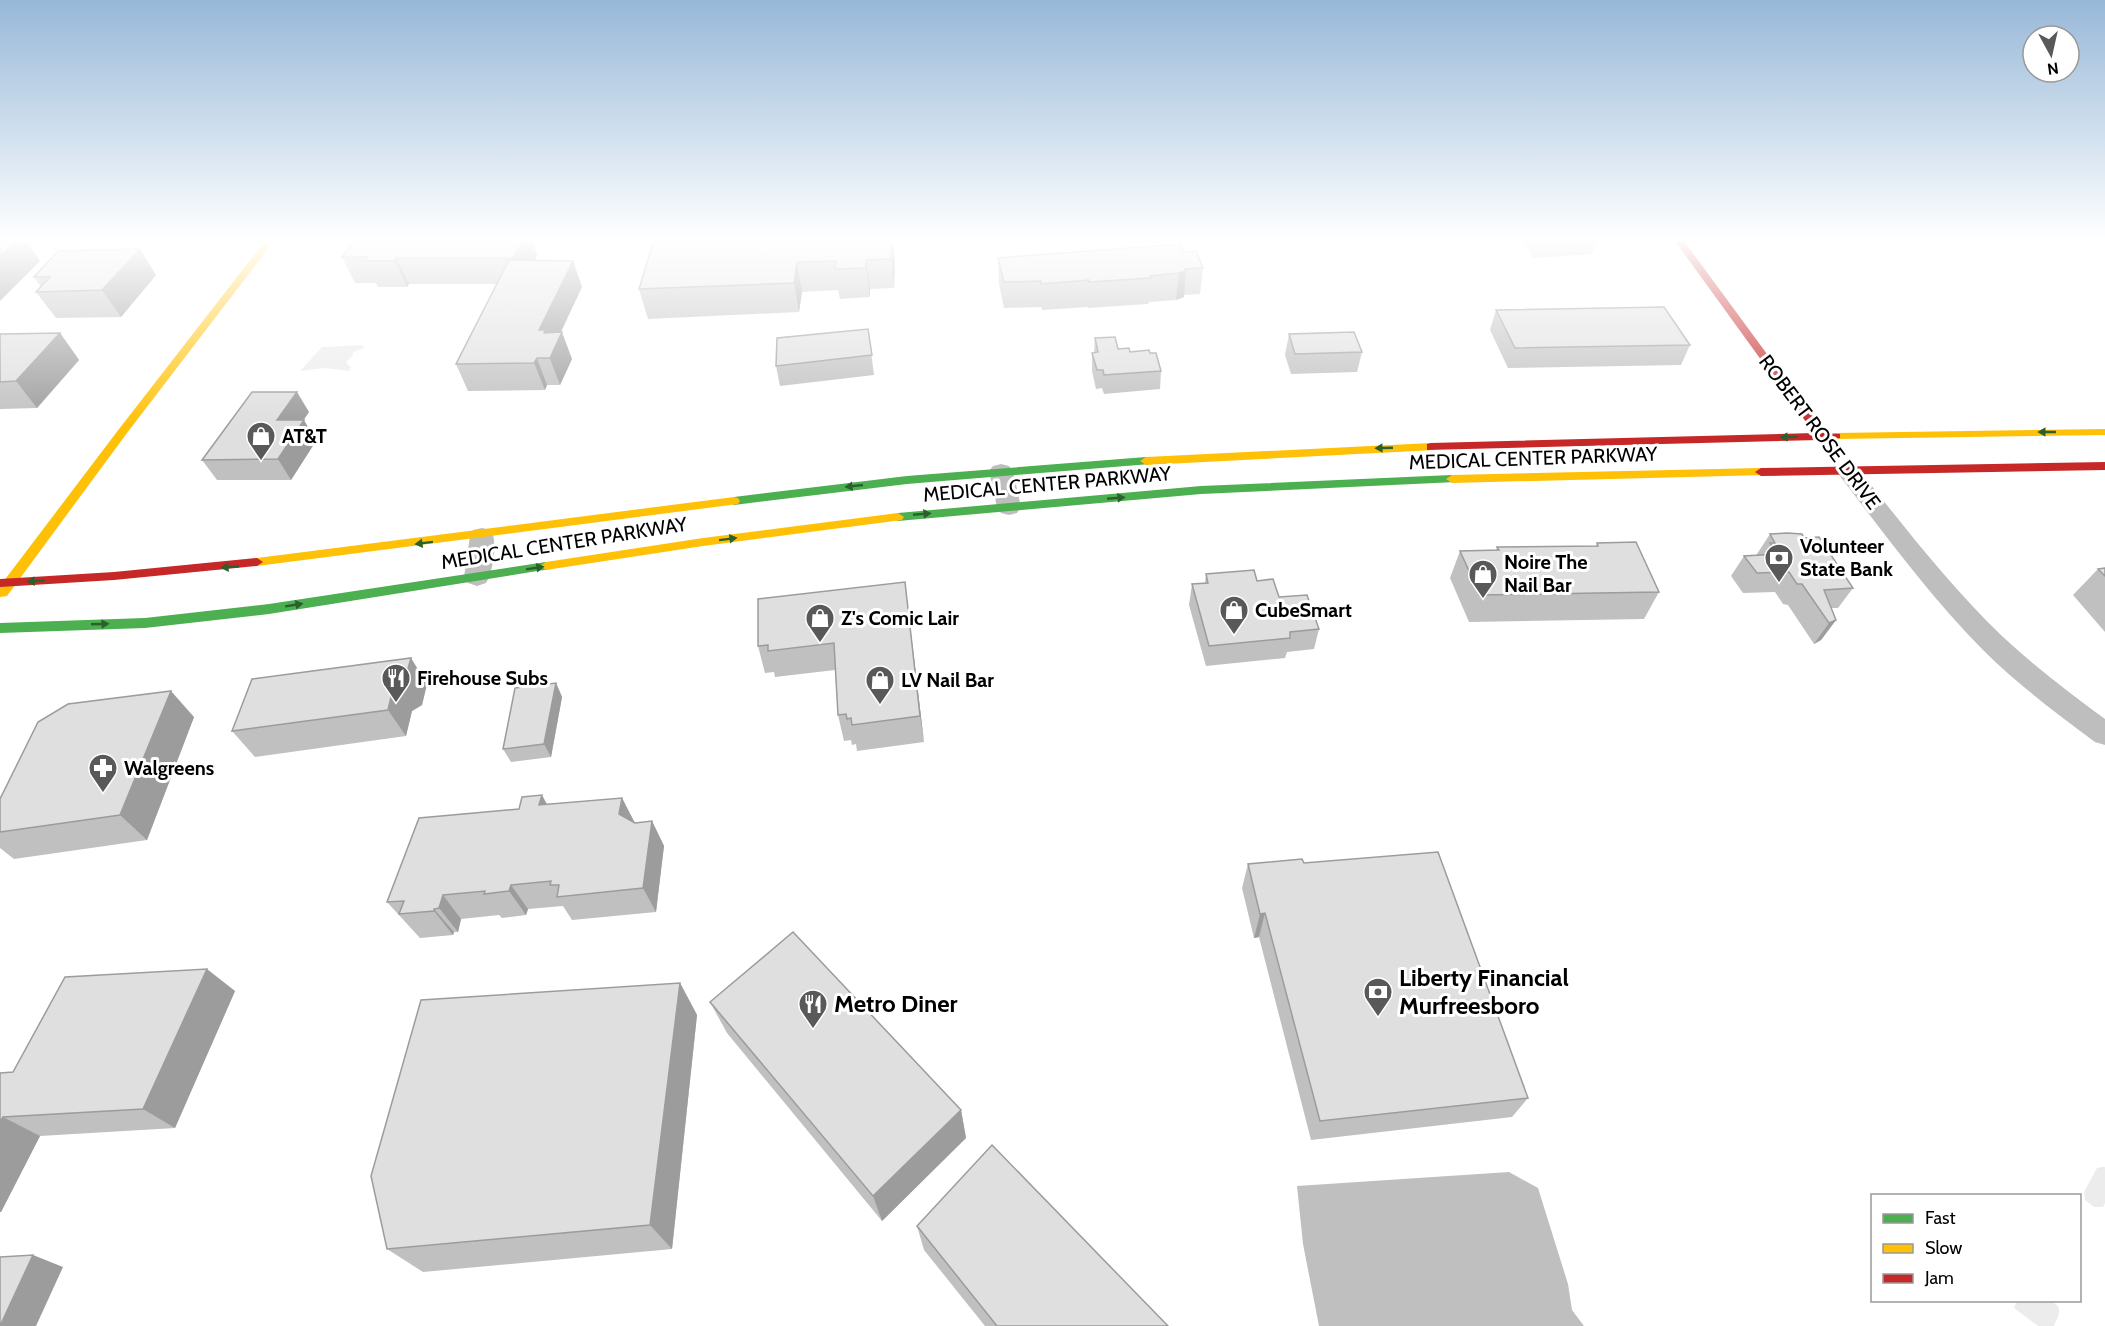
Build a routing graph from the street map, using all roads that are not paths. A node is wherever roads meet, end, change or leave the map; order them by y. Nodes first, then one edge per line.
1 (222, 303) edge
2 (1724, 303) edge
3 (2105, 432) edge
4 (1822, 436) junction
5 (2105, 466) edge
6 (1001, 471) junction
7 (1848, 471) junction
8 (1009, 507) junction
9 (482, 536) junction
10 (477, 577) junction
11 (5, 583) edge
12 (0, 596) edge
13 (0, 628) edge
14 (2105, 734) edge

1 - 11 main road
2 - 4 main road, ROBERT ROSE DRIVE
3 -> 4 main road, MEDICAL CENTER PARKWAY
4 -> 6 main road, MEDICAL CENTER PARKWAY
4 - 7 main road, ROBERT ROSE DRIVE
5 - 7 main road, MEDICAL CENTER PARKWAY
6 - 8 street
6 -> 9 main road, MEDICAL CENTER PARKWAY
8 -> 7 main road, MEDICAL CENTER PARKWAY
7 - 14 street, ROBERT ROSE DRIVE
10 -> 8 main road, MEDICAL CENTER PARKWAY
9 - 10 street
9 -> 11 main road, MEDICAL CENTER PARKWAY
13 -> 10 main road, MEDICAL CENTER PARKWAY
11 - 12 main road

